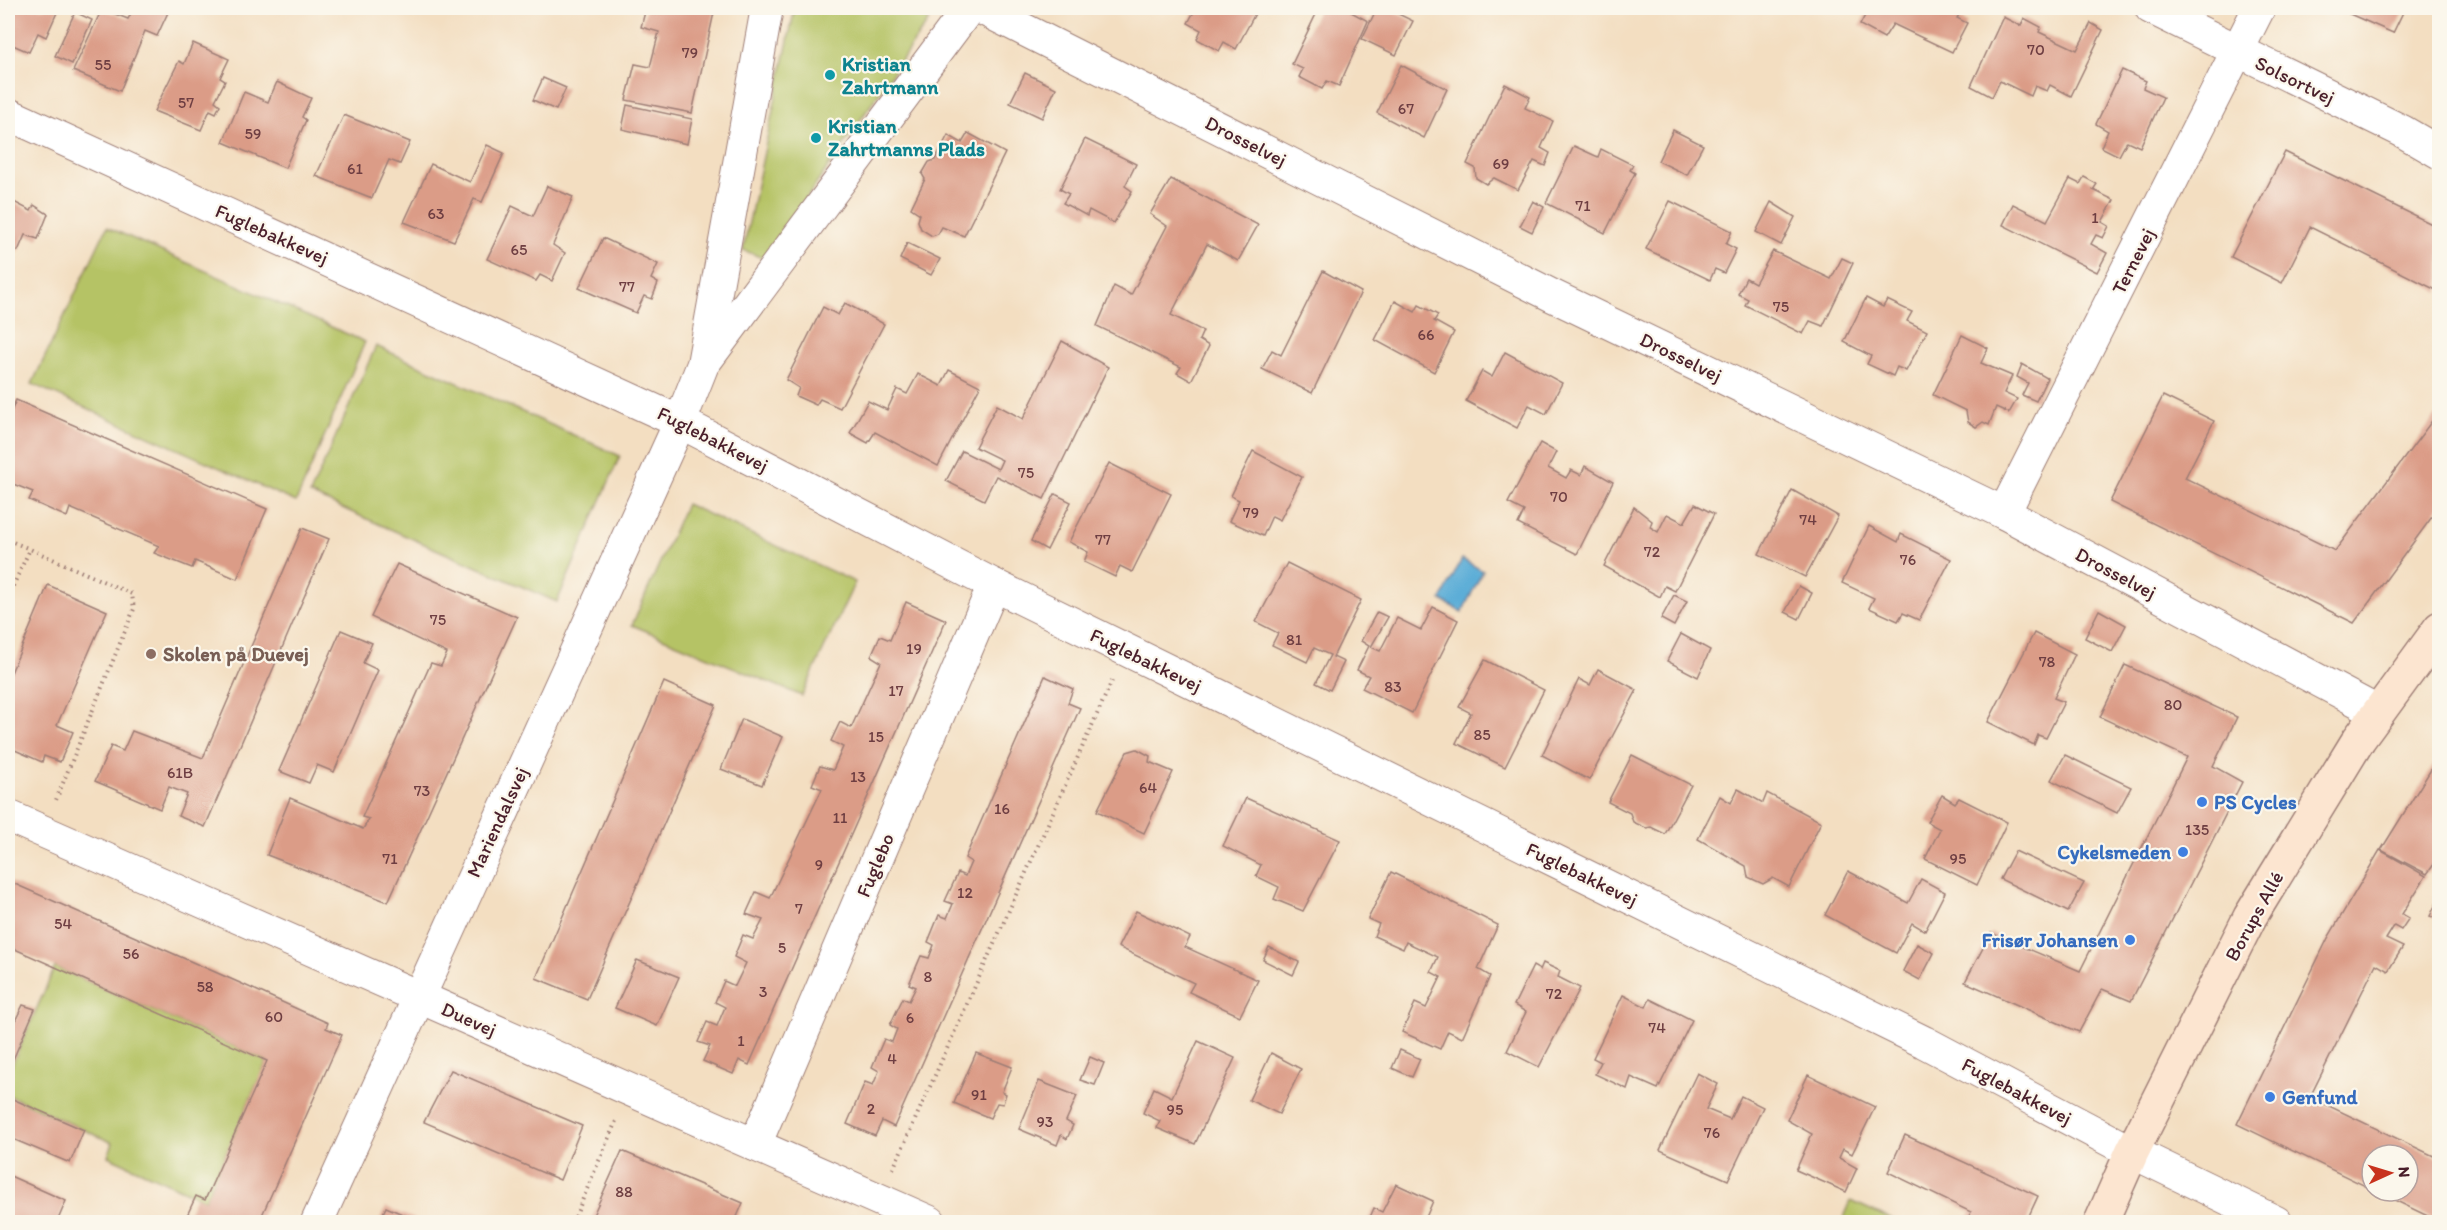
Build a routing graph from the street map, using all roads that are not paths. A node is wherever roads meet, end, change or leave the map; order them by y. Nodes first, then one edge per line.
1 (767, 8) edge
2 (969, 8) edge
3 (981, 8) edge
4 (2151, 8) edge
5 (2259, 8) edge
6 (2239, 52) junction
7 (8, 114) edge
8 (2439, 153) edge
9 (703, 364) junction
10 (680, 422) junction
11 (2004, 513) junction
12 (994, 585) junction
13 (2439, 628) edge
14 (2378, 712) junction
15 (8, 816) edge
16 (418, 996) junction
17 (755, 1145) junction
18 (2132, 1152) junction
19 (317, 1222) edge
20 (930, 1222) edge
21 (2101, 1222) edge
22 (2276, 1222) edge

1 - 9 street
2 - 9 street
3 - 11 street, Drosselvej
4 - 6 street, Solsortvej
5 - 6 street, Ternevej
6 - 8 street, Solsortvej
6 - 11 street, Ternevej
7 - 10 street, Fuglebakkevej
9 - 10 street
10 - 12 street, Fuglebakkevej
10 - 16 street, Mariendalsvej
11 - 14 street, Drosselvej
12 - 17 street, Fuglebo
12 - 18 street, Fuglebakkevej
13 - 14 street, Borups Allé
14 - 18 street, Borups Allé
15 - 16 street, Duevej
16 - 17 street, Duevej
16 - 19 street, Mariendalsvej
17 - 20 street, Duevej
18 - 21 street, Borups Allé
18 - 22 street, Fuglebakkevej

